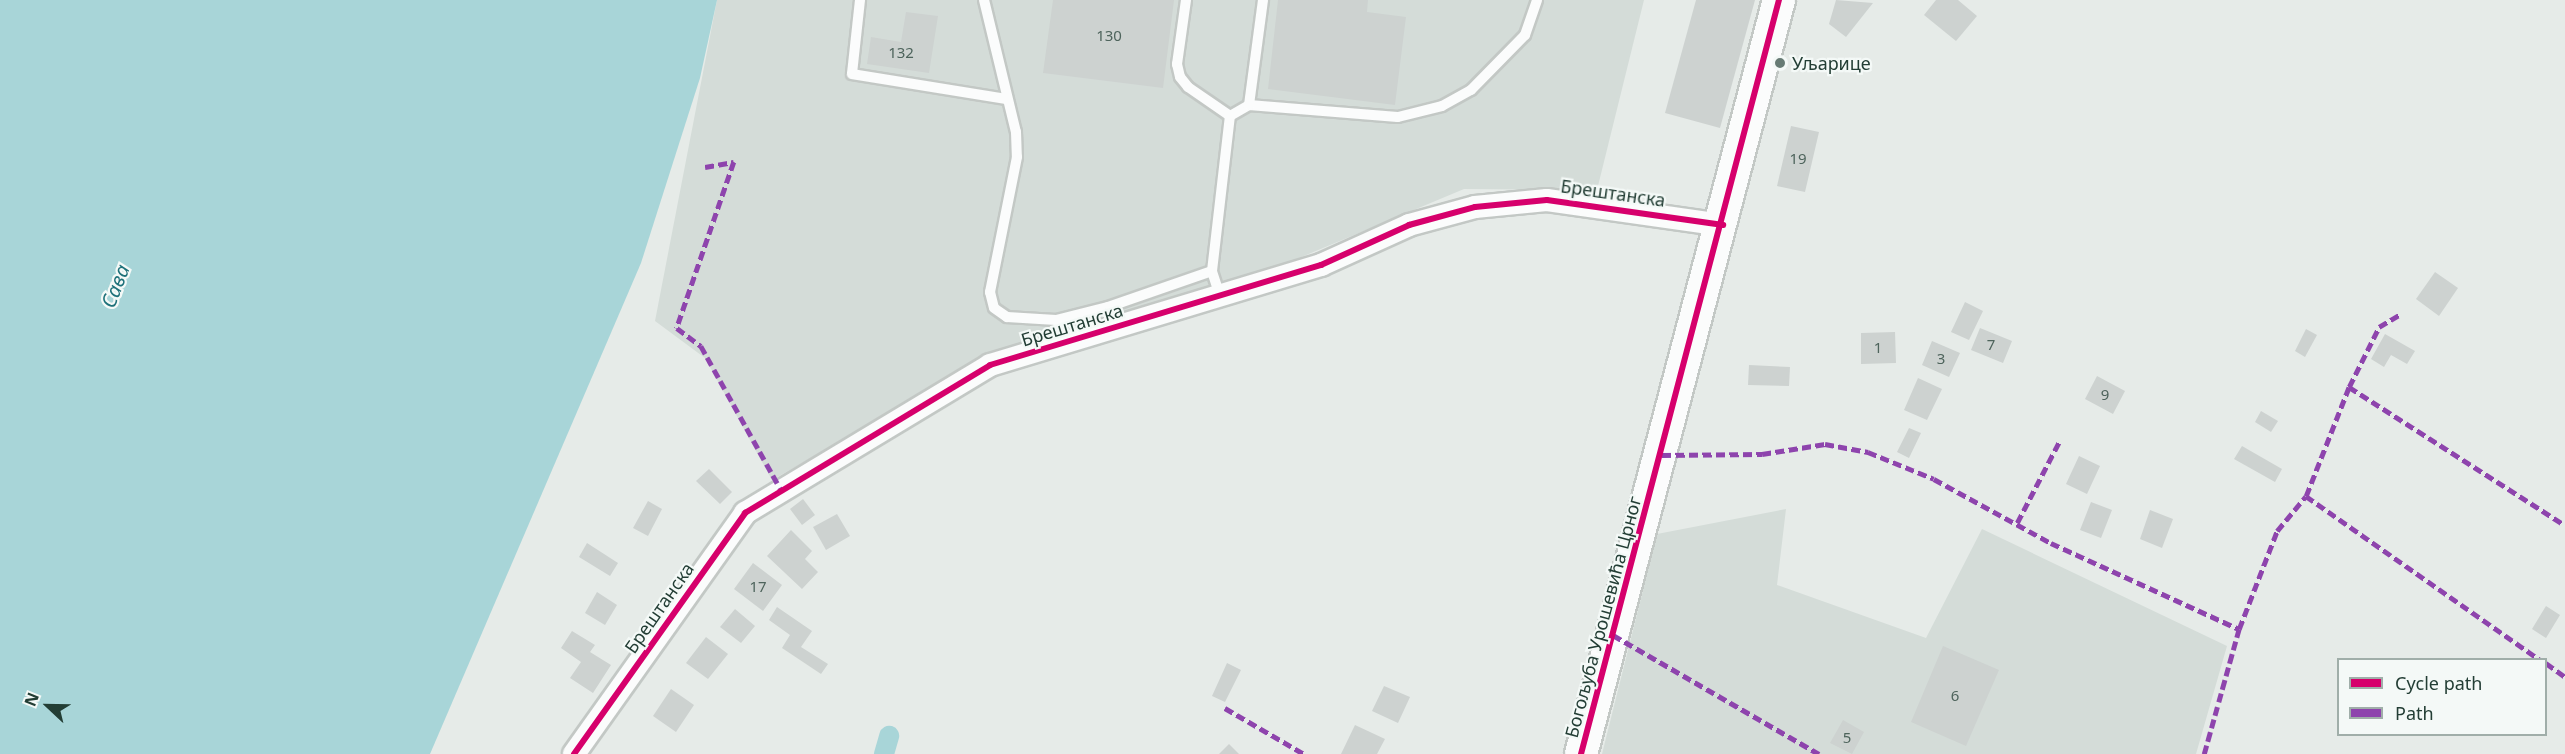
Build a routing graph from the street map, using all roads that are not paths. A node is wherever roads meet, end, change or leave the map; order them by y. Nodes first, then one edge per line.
1 (860, 0) edge
2 (984, 0) edge
3 (1186, 0) edge
4 (1263, 0) edge
5 (1537, 0) edge
6 (1779, 0) edge
7 (1006, 99) junction
8 (1249, 105) junction
9 (1230, 116) junction
10 (1723, 225) junction
11 (1212, 271) junction
12 (1220, 297) junction
13 (574, 754) edge
14 (1581, 754) edge

1 - 7 lane
2 - 7 lane
3 - 9 lane
4 - 8 lane
5 - 8 lane
6 - 10 street, Богољуба Урошевића Црног
7 - 11 lane
8 - 9 lane
9 - 11 lane
10 - 12 street, Брештанска
10 - 14 street, Богољуба Урошевића Црног
11 - 12 lane
12 - 13 street, Брештанска

